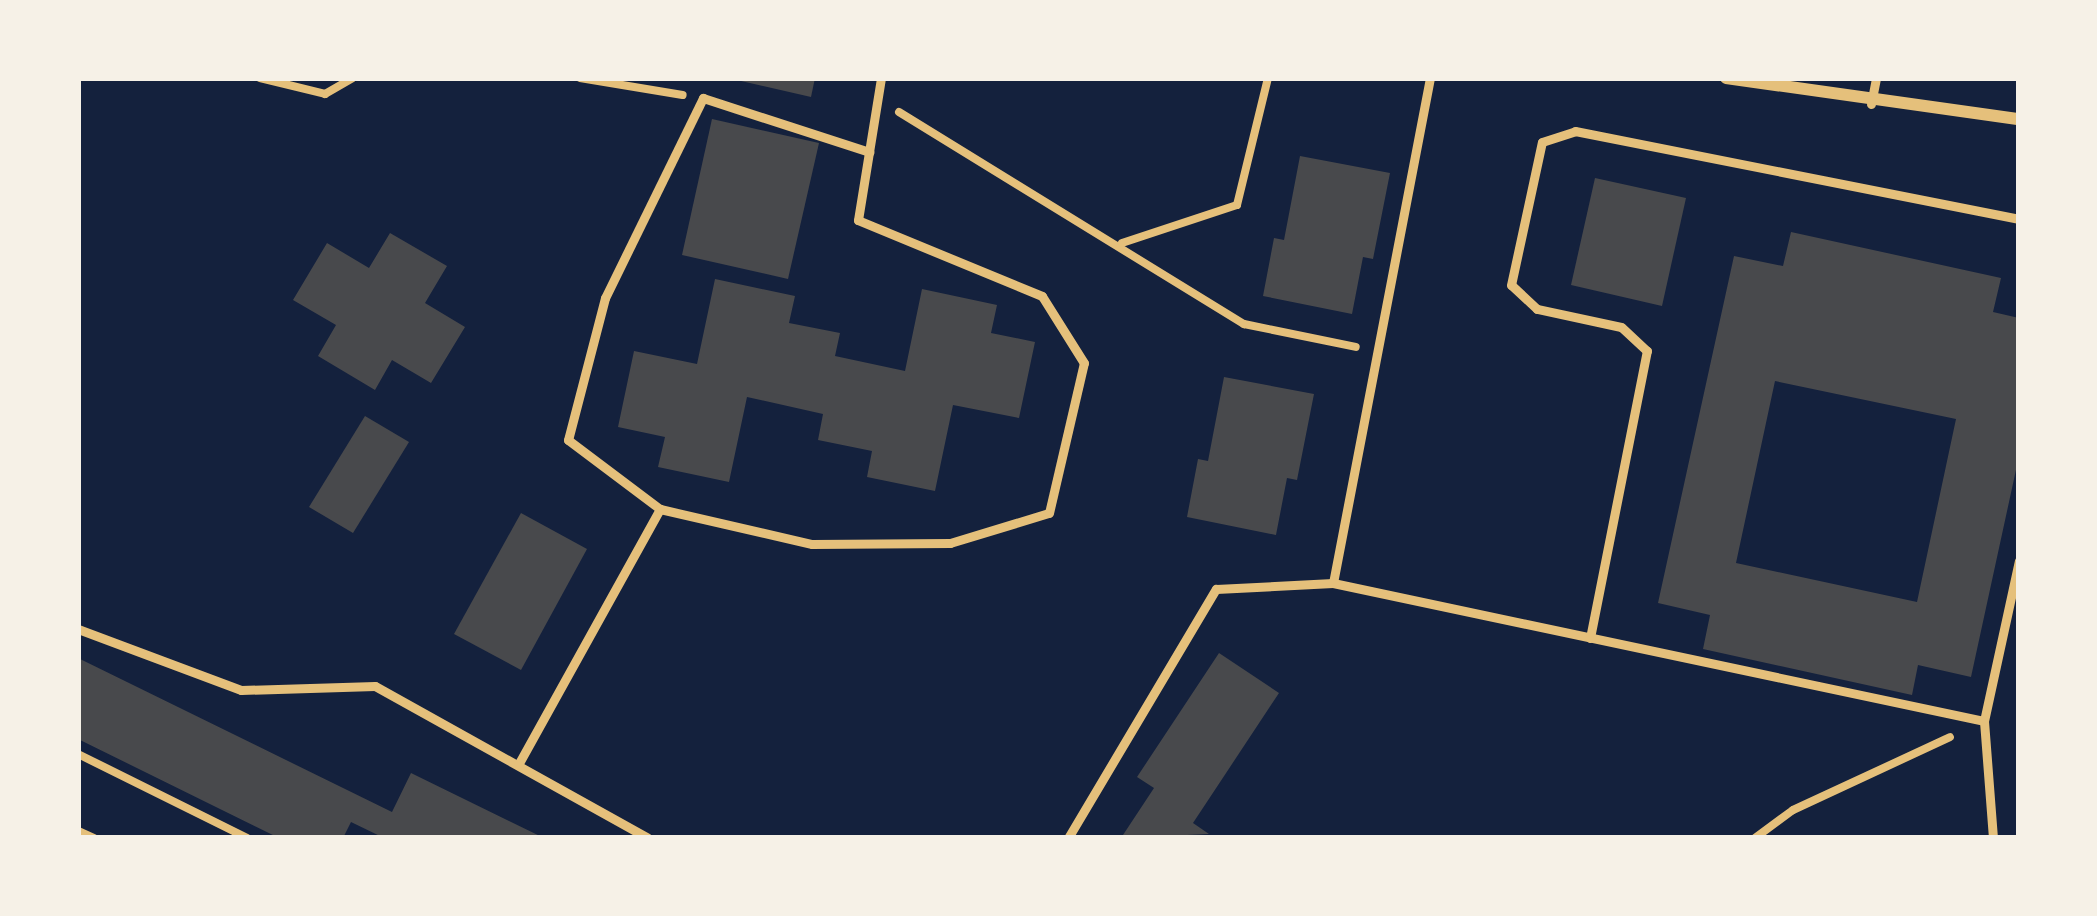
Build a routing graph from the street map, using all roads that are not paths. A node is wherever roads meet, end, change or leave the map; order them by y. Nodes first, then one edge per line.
1 (880, 78) edge
2 (1430, 78) edge
3 (1726, 78) edge
4 (1876, 78) edge
5 (1871, 104) junction
6 (2019, 119) edge
7 (869, 152) junction
8 (2019, 219) edge
9 (660, 509) junction
10 (2019, 561) edge
11 (1333, 584) junction
12 (78, 629) edge
13 (1590, 638) junction
14 (1984, 722) junction
15 (518, 765) junction
16 (78, 831) edge
17 (93, 838) edge
18 (648, 838) edge
19 (1068, 838) edge
20 (1993, 838) edge

1 - 7 lane
2 - 11 lane
3 - 5 street
4 - 5 lane
5 - 6 street
7 - 9 lane
7 - 9 lane
8 - 13 lane
9 - 15 lane
10 - 14 lane
11 - 13 lane
11 - 19 lane
12 - 15 lane
13 - 14 lane
14 - 20 lane
15 - 18 lane
16 - 17 lane

